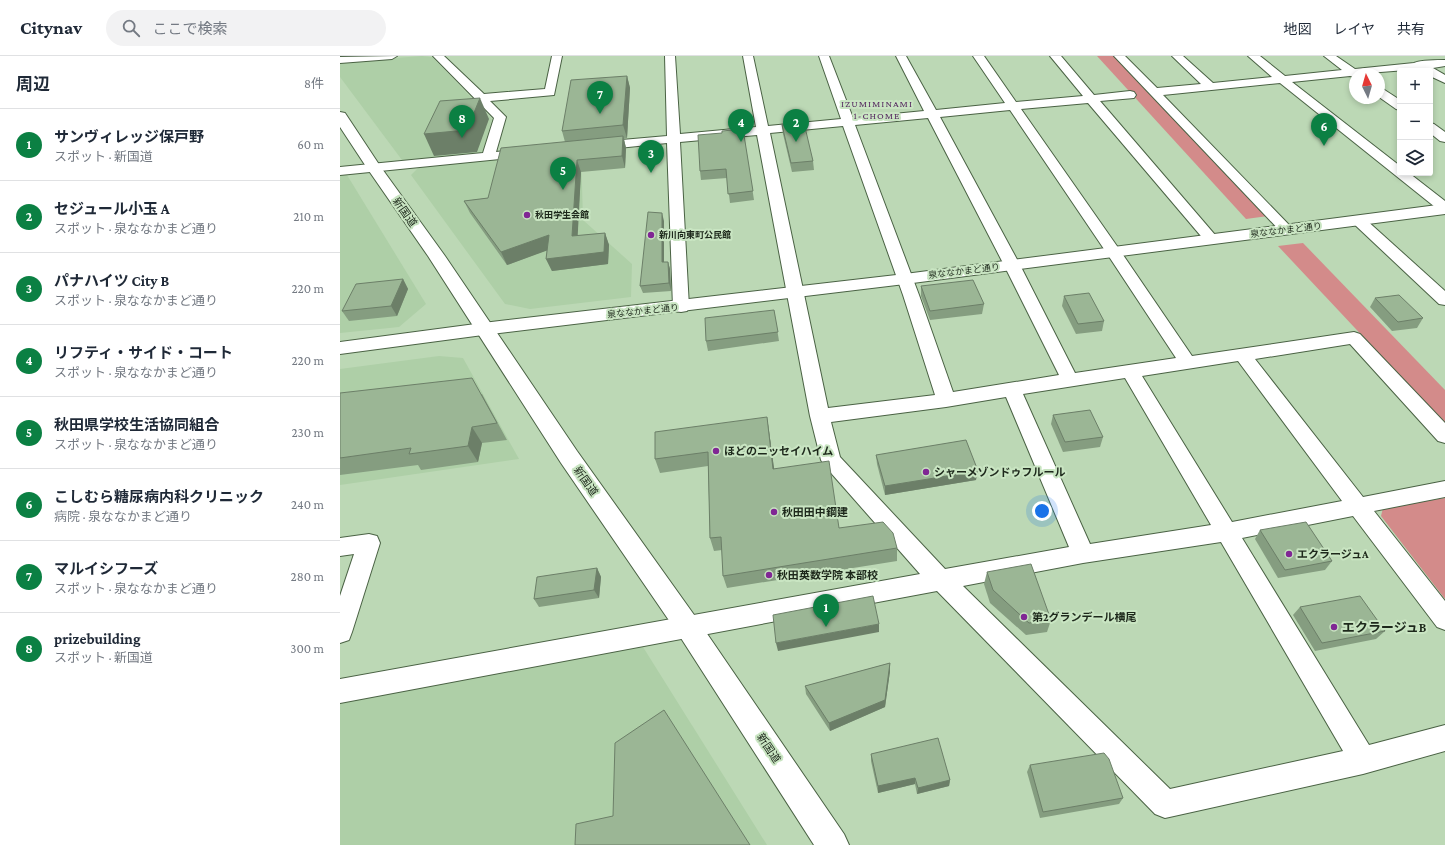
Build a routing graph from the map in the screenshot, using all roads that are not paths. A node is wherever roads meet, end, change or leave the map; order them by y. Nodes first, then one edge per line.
1 (392, 56) edge
2 (438, 56) edge
3 (557, 56) edge
4 (670, 56) edge
5 (748, 56) edge
6 (824, 56) edge
7 (901, 56) edge
8 (978, 56) edge
9 (1055, 56) edge
10 (1118, 56) edge
11 (1176, 56) edge
12 (1253, 56) edge
13 (1329, 56) edge
14 (1408, 56) edge
15 (340, 60) edge
16 (1445, 63) edge
17 (1423, 66) junction
18 (1349, 70) edge
19 (1385, 70) edge
20 (1349, 74) edge
21 (1283, 80) junction
22 (1445, 80) edge
23 (1211, 87) junction
24 (1154, 92) junction
25 (1130, 95) dead end
26 (1385, 95) edge
27 (480, 98) junction
28 (1091, 98) junction
29 (1397, 104) edge
30 (1012, 106) junction
31 (932, 114) junction
32 (340, 116) edge
33 (848, 123) junction
34 (1433, 129) edge
35 (763, 131) junction
36 (1445, 138) edge
37 (675, 139) junction
38 (589, 147) edge
39 (535, 153) edge
40 (488, 157) junction
41 (374, 168) junction
42 (340, 171) edge
43 (1397, 171) edge
44 (1404, 176) edge
45 (1445, 209) edge
46 (1358, 221) junction
47 (1287, 230) junction
48 (1211, 239) junction
49 (1114, 252) junction
50 (1012, 265) junction
51 (905, 279) junction
52 (796, 293) junction
53 (1445, 300) edge
54 (681, 307) junction
55 (483, 329) junction
56 (340, 348) edge
57 (1243, 355) junction
58 (1188, 363) junction
59 (1130, 371) junction
60 (1070, 380) junction
61 (1012, 390) junction
62 (946, 400) junction
63 (820, 416) junction
64 (1445, 436) edge
65 (1445, 489) edge
66 (1358, 506) junction
67 (1227, 532) junction
68 (340, 547) edge
69 (1083, 554) junction
70 (942, 581) junction
71 (1445, 619) edge
72 (688, 627) junction
73 (340, 632) edge
74 (340, 691) edge
75 (1445, 738) edge
76 (1363, 760) junction
77 (833, 845) edge

1 - 15 street
2 - 27 street
3 - 27 street
4 - 37 street
5 - 35 street
6 - 33 street
7 - 31 street
8 - 30 street
9 - 28 street
10 - 24 street
11 - 23 street
12 - 21 street
13 - 18 street
14 - 17 street
16 - 17 street
17 - 19 street
17 - 22 street
20 - 21 street
21 - 23 street
21 - 43 street
23 - 24 street
24 - 47 street
25 - 28 street
26 - 29 street
27 - 40 street
28 - 30 street
28 - 48 street
30 - 31 street
30 - 49 street
31 - 33 street
31 - 50 street
32 - 41 street, 新国道
33 - 35 street
33 - 51 street
34 - 36 street
35 - 37 street
35 - 52 street
37 - 38 street
37 - 54 street
39 - 40 street
40 - 41 street
41 - 42 street
41 - 55 street, 新国道
44 - 45 street
45 - 46 street, 泉ななかまど通り
46 - 47 street, 泉ななかまど通り
46 - 53 street
47 - 48 street, 泉ななかまど通り
48 - 49 street, 泉ななかまど通り
49 - 50 street, 泉ななかまど通り
49 - 58 street
50 - 51 street, 泉ななかまど通り
50 - 60 street
51 - 52 street, 泉ななかまど通り
51 - 62 street
52 - 54 street, 泉ななかまど通り
52 - 63 street
54 - 55 street, 泉ななかまど通り
55 - 56 street, 泉ななかまど通り
55 - 72 street, 新国道
57 - 58 street
57 - 64 street
57 - 66 street
58 - 59 street
59 - 60 street
59 - 67 street
60 - 61 street
61 - 62 street
61 - 69 street
62 - 63 street
63 - 70 street
65 - 66 street
66 - 67 street
66 - 71 street
67 - 69 street
67 - 76 street
68 - 73 street
69 - 70 street
70 - 72 street
70 - 76 street
72 - 74 street
72 - 77 street, 新国道
75 - 76 street

